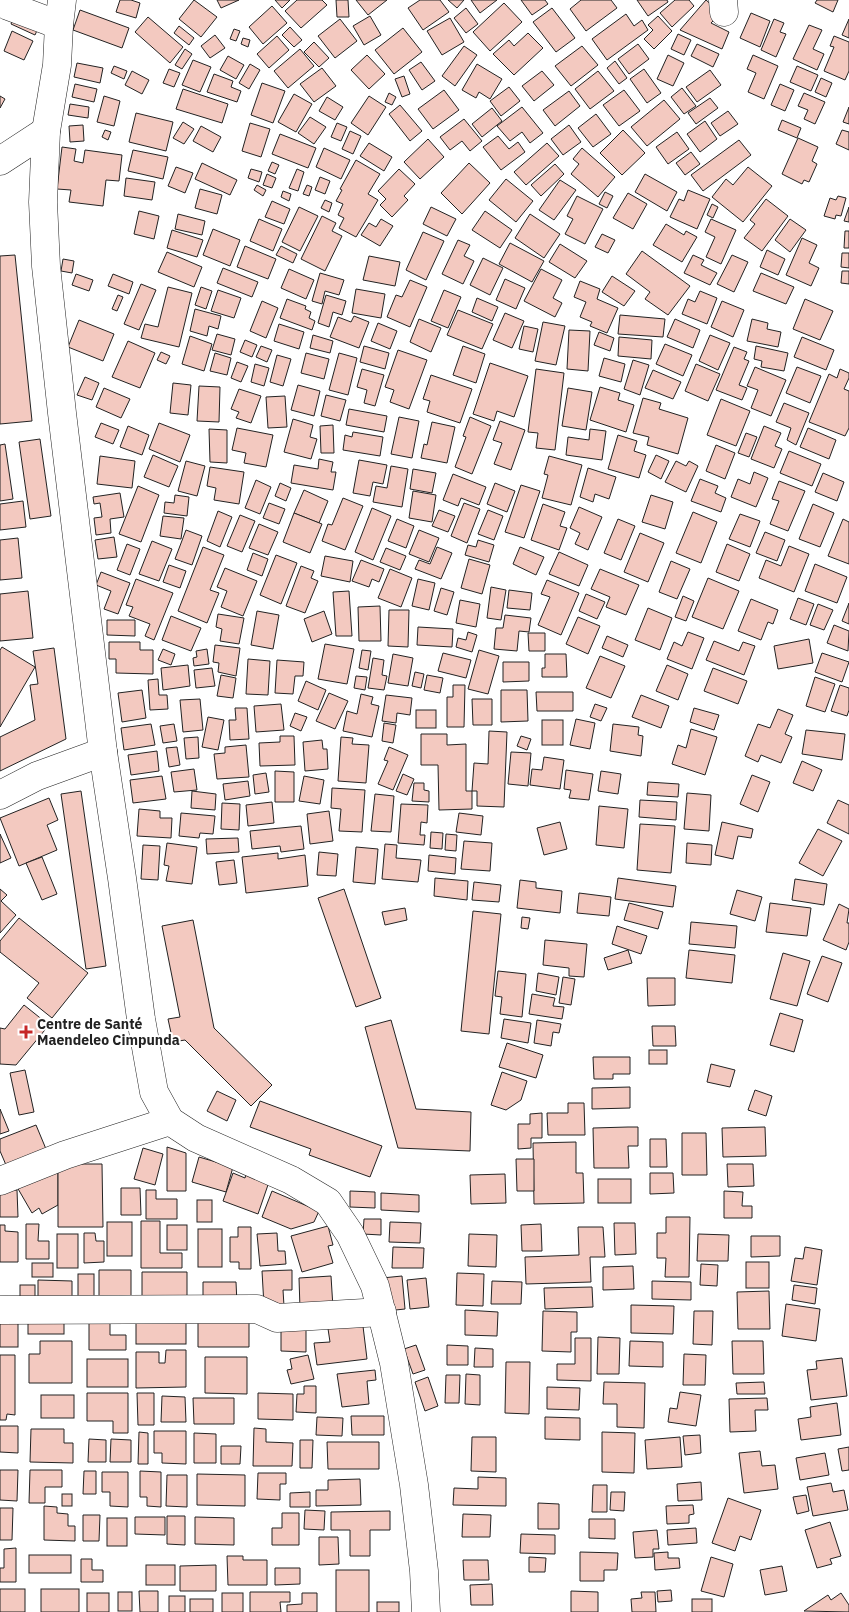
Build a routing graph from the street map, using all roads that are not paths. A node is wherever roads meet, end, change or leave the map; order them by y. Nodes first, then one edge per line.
1 (0, 0) edge
2 (61, 12) edge
3 (46, 131) junction
4 (0, 161) edge
5 (103, 752) junction
6 (0, 795) edge
7 (170, 1120) junction
8 (0, 1181) edge
9 (0, 1310) edge
10 (382, 1312) junction
11 (426, 1612) edge

1 - 2 street
2 - 3 street
3 - 4 street
3 - 5 street
5 - 6 street
5 - 7 street
7 - 8 street
7 - 10 street
9 - 10 street
10 - 11 street

